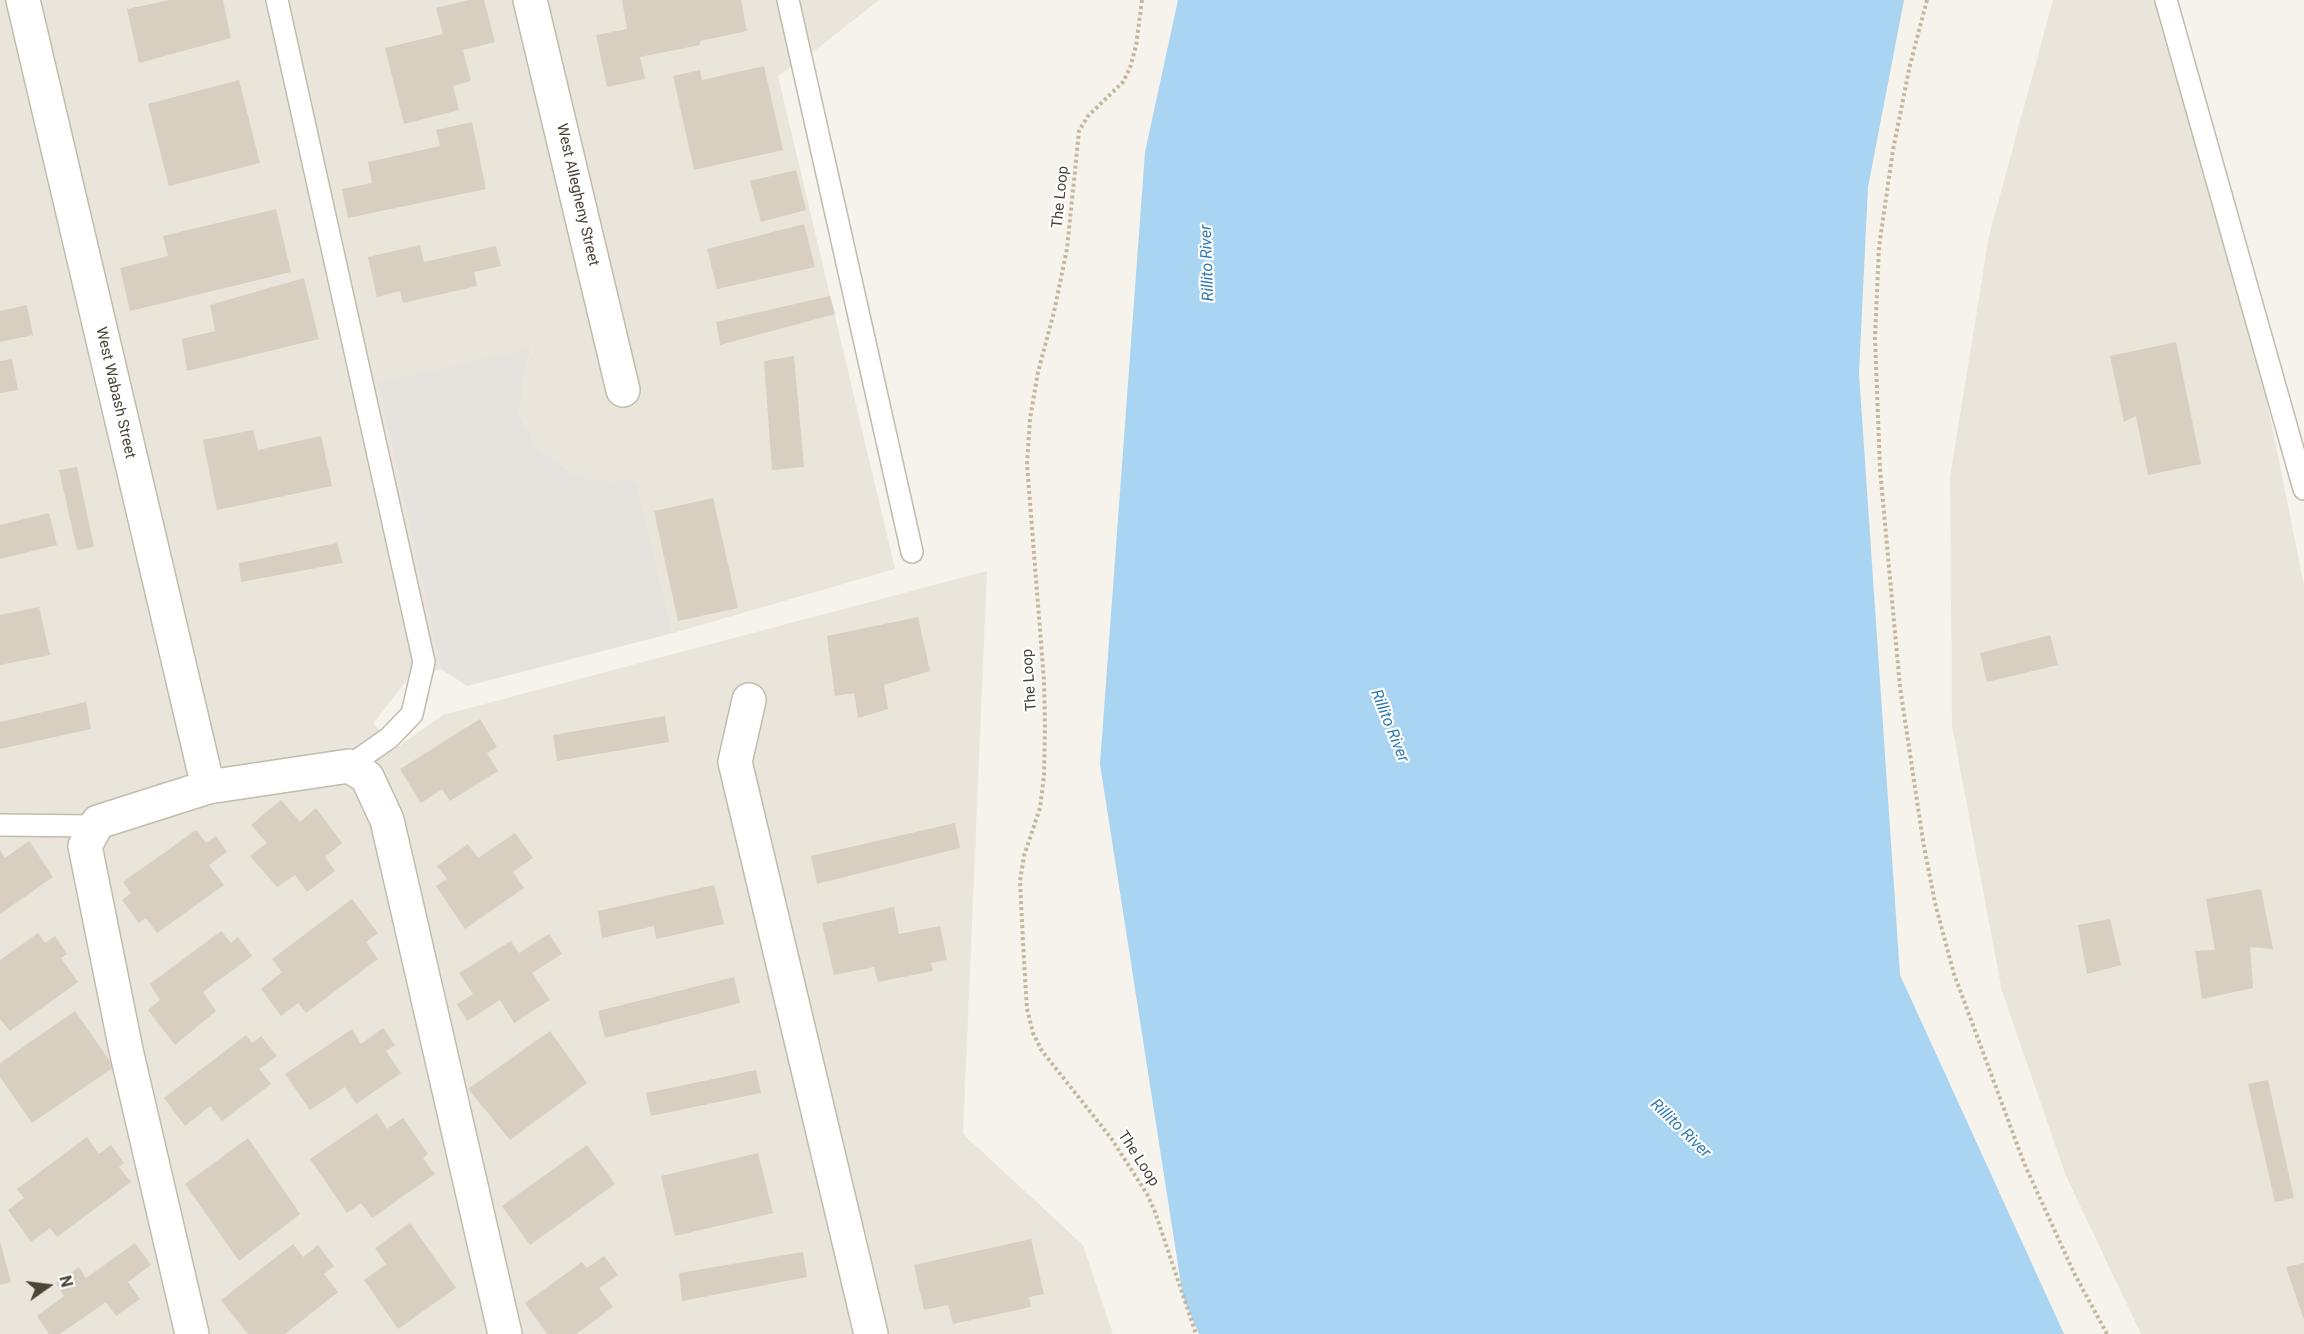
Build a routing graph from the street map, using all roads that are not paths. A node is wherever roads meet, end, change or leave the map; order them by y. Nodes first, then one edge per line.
1 (23, 0) edge
2 (277, 0) edge
3 (530, 0) edge
4 (788, 0) edge
5 (2166, 0) edge
6 (623, 390) dead end
7 (2304, 489) edge
8 (912, 552) dead end
9 (749, 700) dead end
10 (349, 766) junction
11 (208, 787) junction
12 (0, 825) edge
13 (96, 826) junction
14 (192, 1334) edge
15 (505, 1334) edge
16 (871, 1334) edge

1 - 11 street, West Wabash Street
2 - 10 lane
3 - 6 street, West Allegheny Street
4 - 8 lane
5 - 7 lane
9 - 16 street
10 - 11 street
10 - 15 street
11 - 13 street
12 - 13 lane
13 - 14 street

